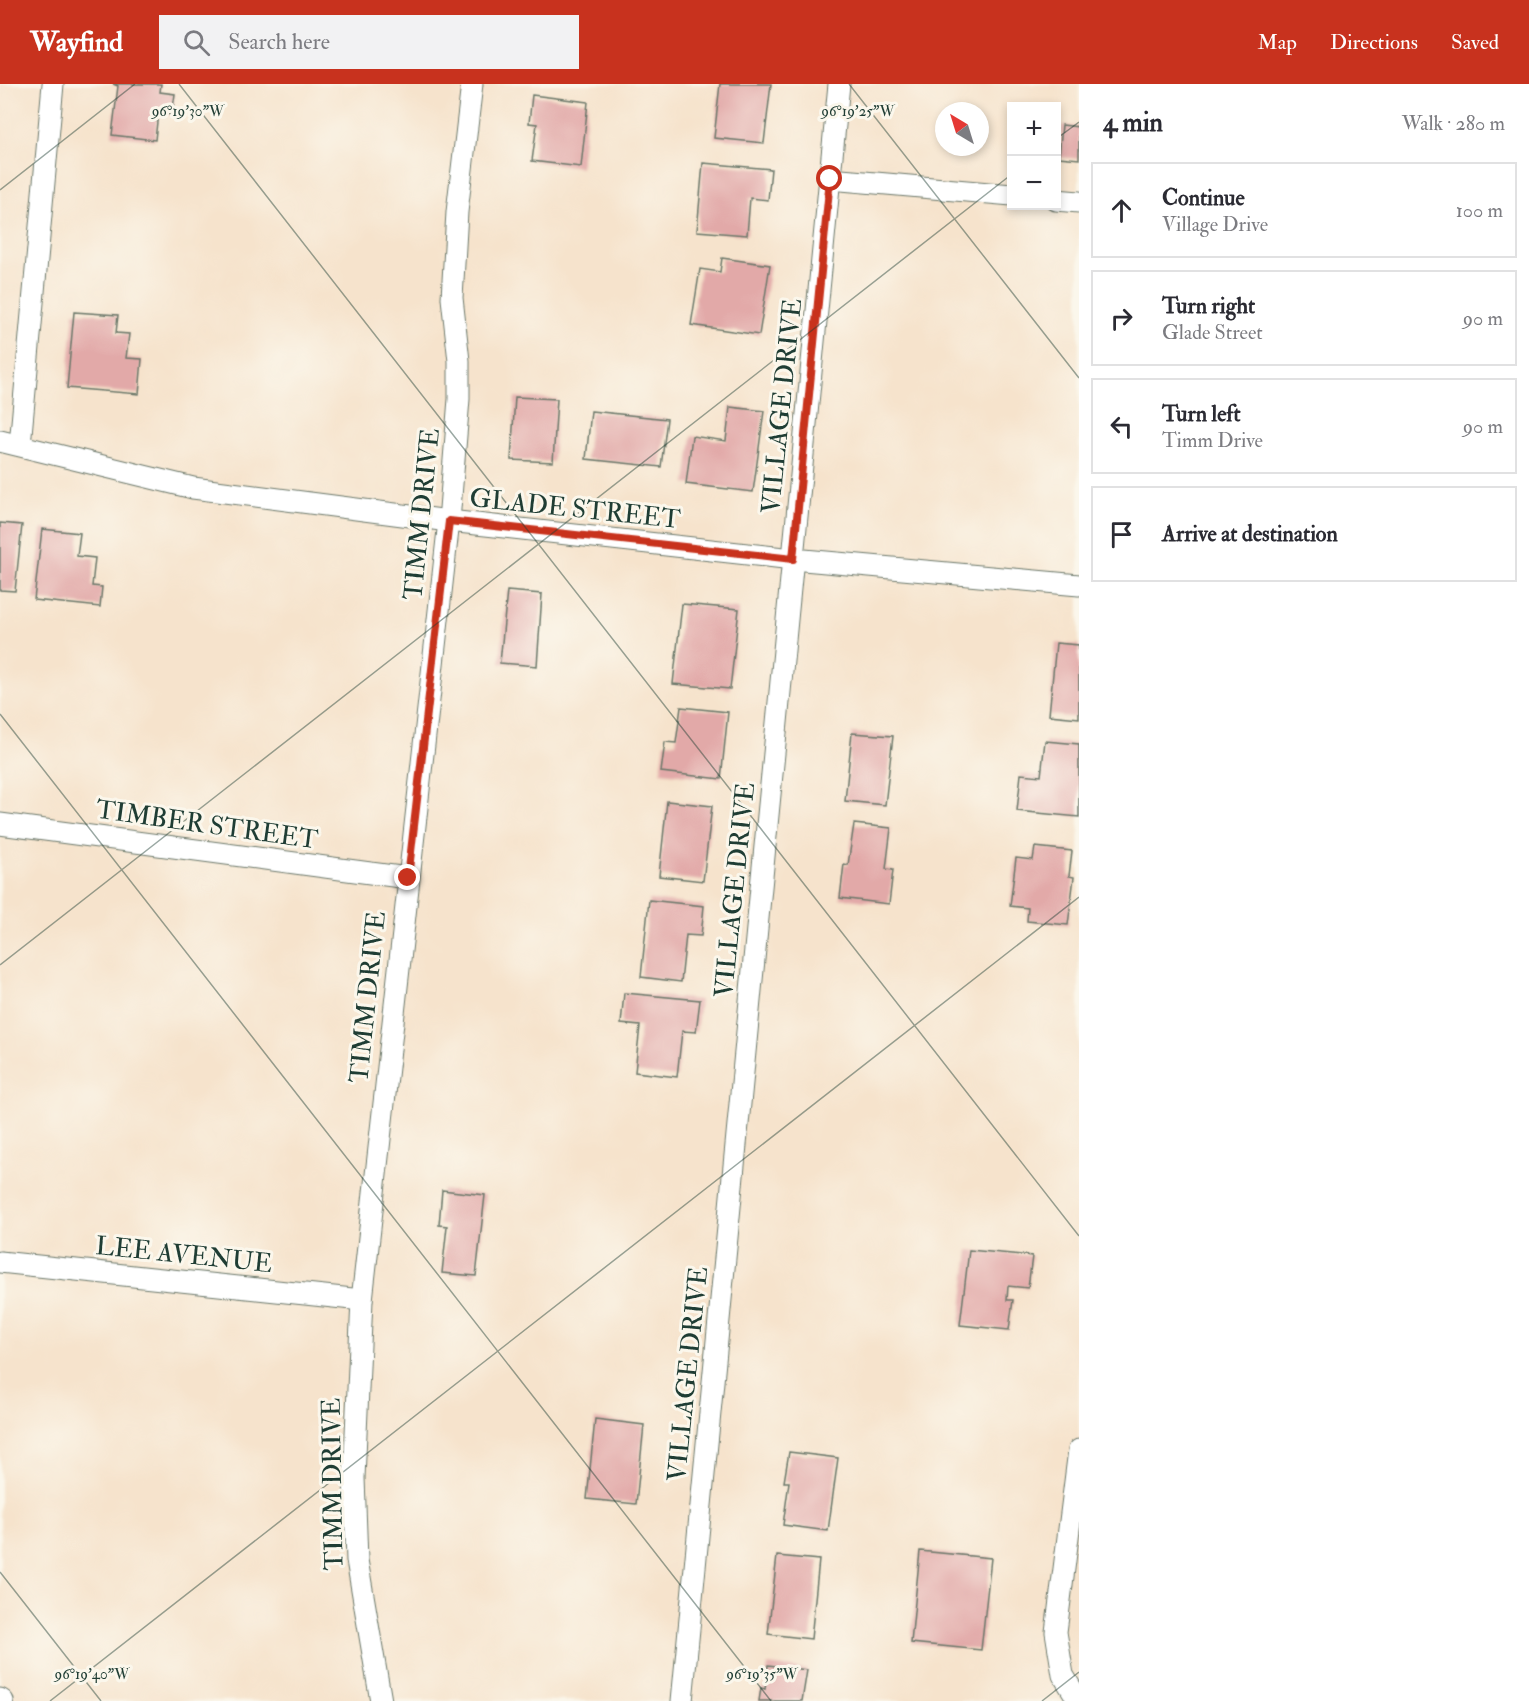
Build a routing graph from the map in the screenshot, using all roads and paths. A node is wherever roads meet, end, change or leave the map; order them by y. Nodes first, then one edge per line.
1 (53, 84) edge
2 (472, 84) edge
3 (839, 84) edge
4 (830, 179) junction
5 (1007, 195) edge
6 (1061, 200) edge
7 (1079, 202) edge
8 (10, 443) edge
9 (449, 521) junction
10 (793, 559) junction
11 (1079, 585) edge
12 (0, 824) edge
13 (408, 878) junction
14 (0, 1262) edge
15 (362, 1300) junction
16 (1079, 1450) edge
17 (381, 1701) edge
18 (682, 1701) edge
19 (1079, 1701) edge

1 - 8 street
2 - 9 street, TIMM DRIVE
3 - 4 street, VILLAGE DRIVE
4 - 5 street
4 - 10 street, VILLAGE DRIVE
6 - 7 street
8 - 9 street, GLADE STREET
9 - 10 street, GLADE STREET
9 - 13 street, TIMM DRIVE
10 - 11 street, GLADE STREET
10 - 18 street, VILLAGE DRIVE
12 - 13 street, TIMBER STREET
13 - 15 street, TIMM DRIVE
14 - 15 street, LEE AVENUE
15 - 17 street, TIMM DRIVE
16 - 19 street

